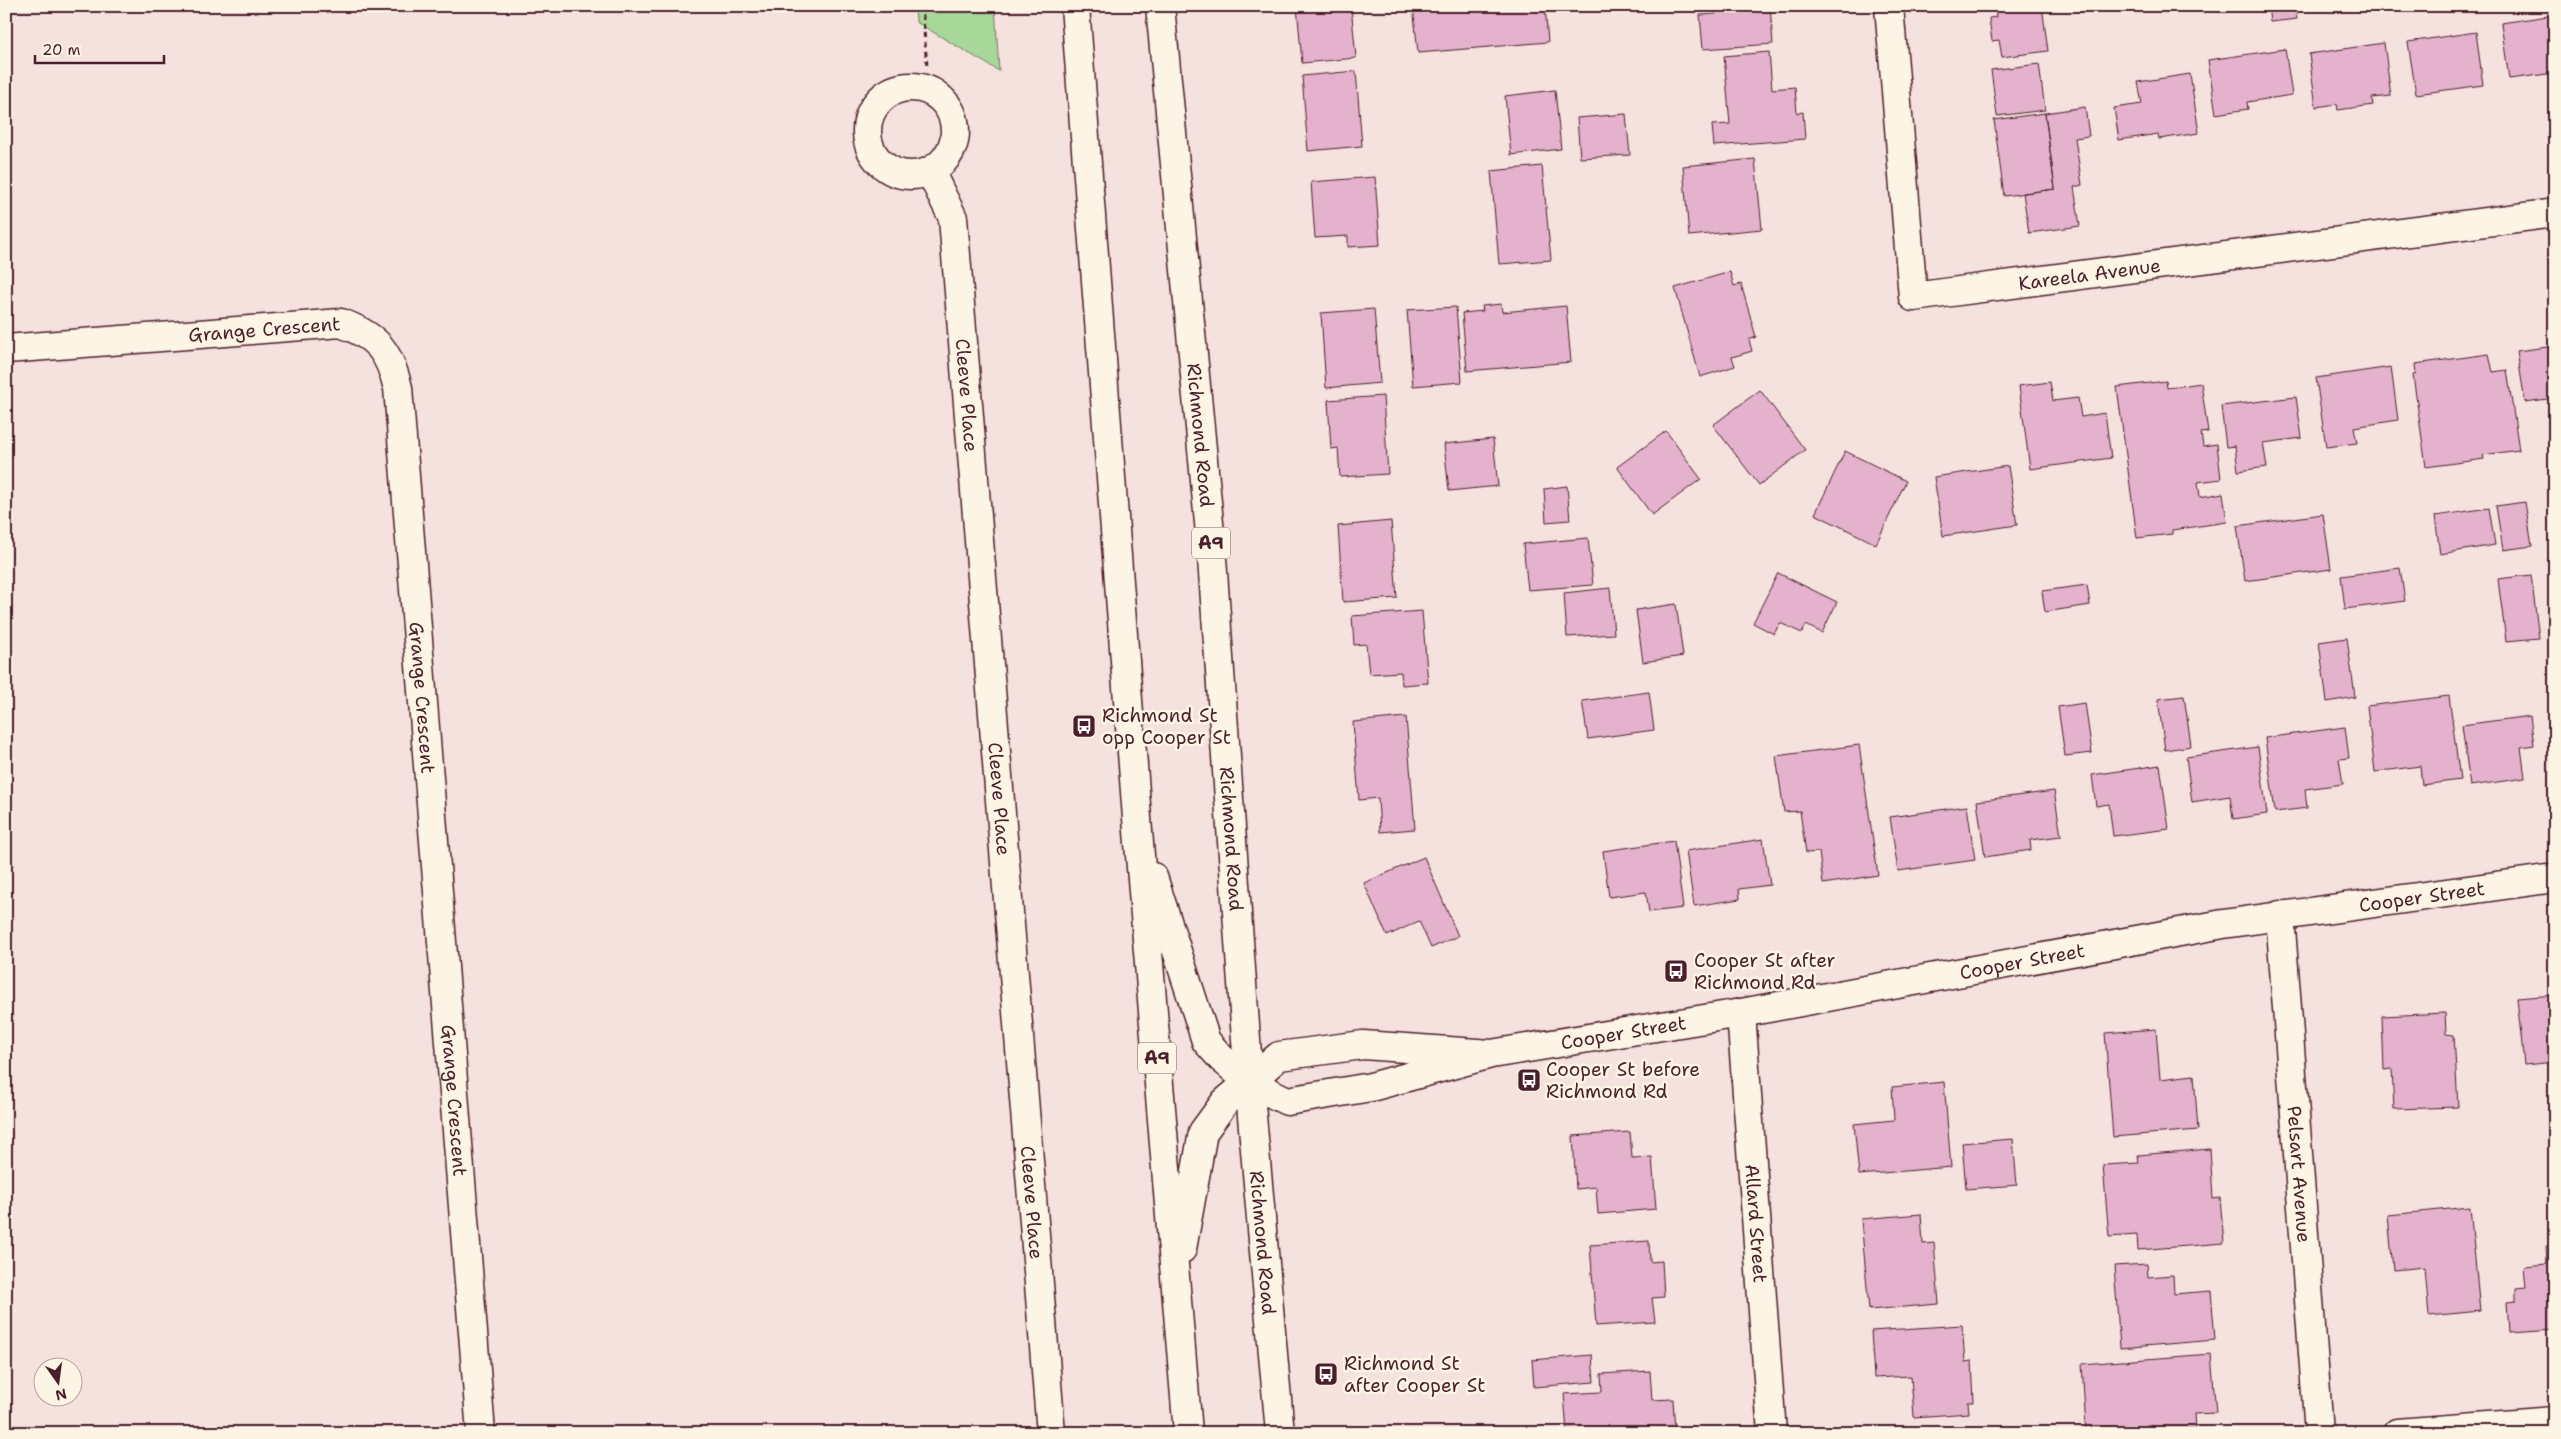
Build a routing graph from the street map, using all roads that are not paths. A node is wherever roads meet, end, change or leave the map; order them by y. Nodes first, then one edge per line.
1 (1076, 6) edge
2 (1160, 6) edge
3 (1890, 6) edge
4 (930, 171) dead end
5 (2555, 213) edge
6 (6, 349) edge
7 (1138, 831) junction
8 (2555, 878) edge
9 (2280, 915) junction
10 (1741, 1014) junction
11 (1491, 1054) junction
12 (1249, 1082) junction
13 (1176, 1285) junction
14 (2555, 1422) edge
15 (481, 1433) edge
16 (1051, 1433) edge
17 (1188, 1433) edge
18 (1280, 1433) edge
19 (1772, 1433) edge
20 (2319, 1433) edge
21 (2396, 1433) edge

1 - 7 main road, A9
2 - 12 main road, Richmond Road / A9
3 - 5 main road, Kareela Avenue
4 - 16 main road, Cleeve Place
6 - 15 main road, Grange Crescent
7 - 12 main road
7 - 13 main road, A9
8 - 9 main road, Cooper Street
9 - 10 main road, Cooper Street
9 - 20 main road, Pelsart Avenue
10 - 11 main road, Cooper Street
10 - 19 main road, Allard Street
11 - 12 main road, Cooper Street
11 - 12 main road, Cooper Street
12 - 13 main road
12 - 18 main road, Richmond Road / A9
13 - 17 main road, A9
14 - 21 main road

